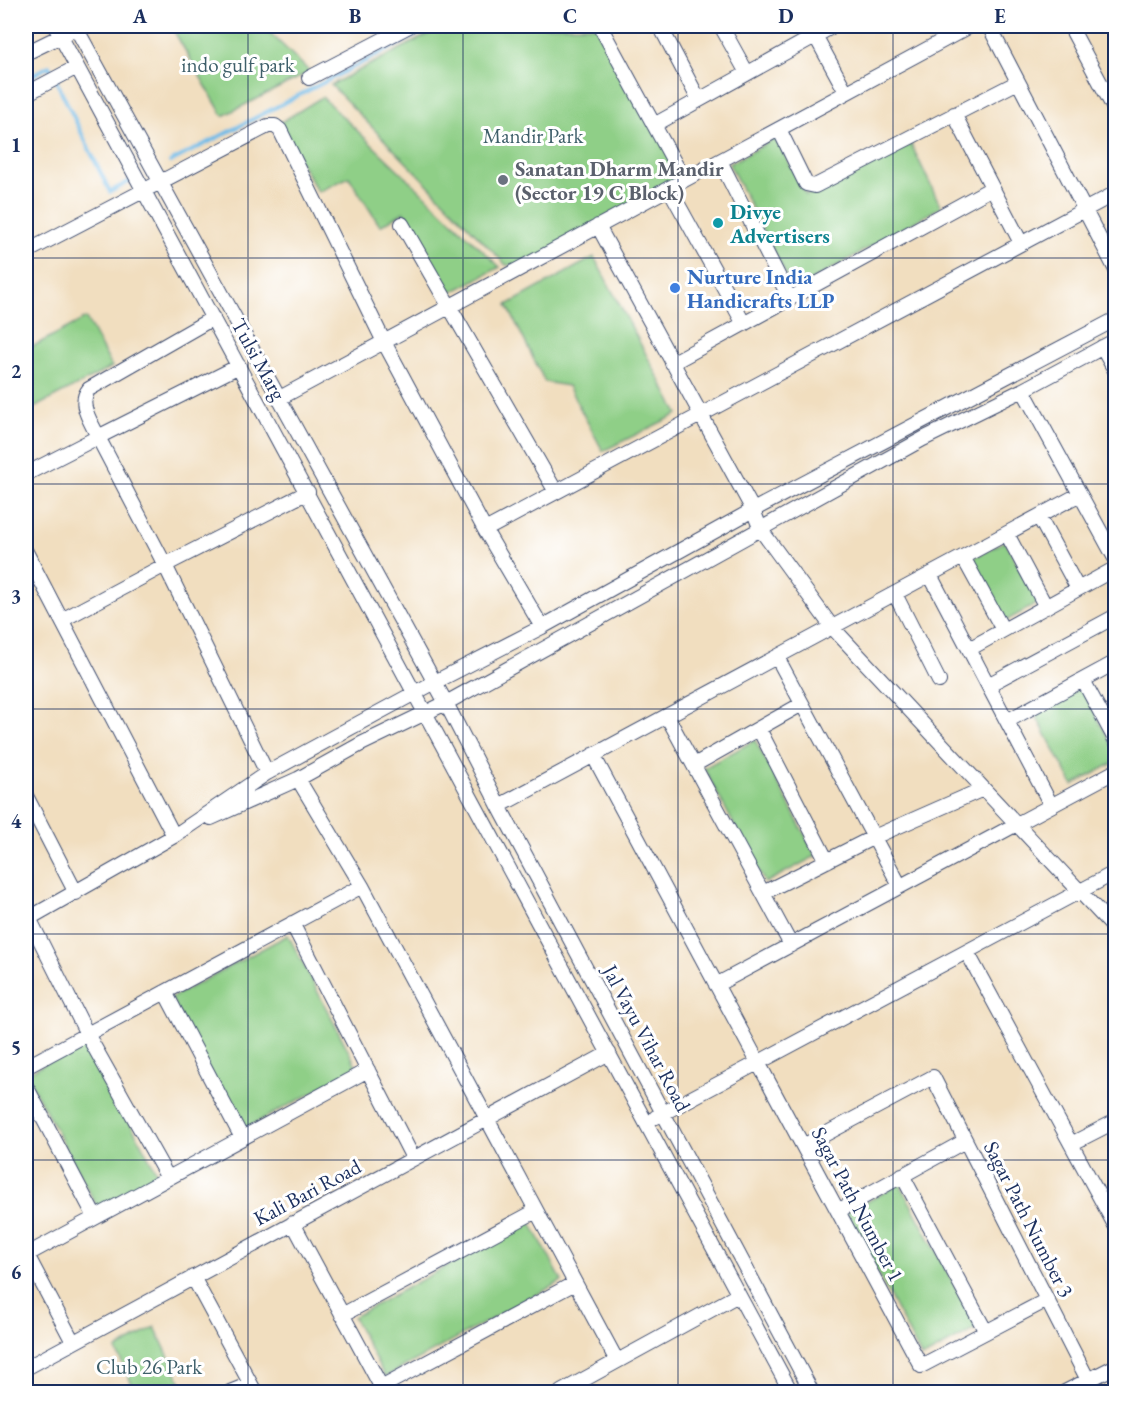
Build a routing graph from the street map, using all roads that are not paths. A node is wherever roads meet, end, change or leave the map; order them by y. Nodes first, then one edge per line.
1 (79, 26) edge
2 (600, 26) edge
3 (660, 26) edge
4 (721, 26) edge
5 (833, 26) edge
6 (970, 26) edge
7 (989, 26) edge
8 (1070, 26) edge
9 (402, 27) edge
10 (813, 30) edge
11 (58, 31) edge
12 (26, 53) edge
13 (71, 70) junction
14 (747, 73) junction
15 (309, 78) dead end
16 (1018, 82) junction
17 (846, 92) junction
18 (26, 94) edge
19 (699, 100) junction
20 (1116, 112) edge
21 (954, 114) junction
22 (654, 125) junction
23 (779, 129) junction
24 (720, 161) junction
25 (684, 180) junction
26 (160, 182) junction
27 (669, 188) junction
28 (992, 188) junction
29 (144, 190) junction
30 (1116, 193) edge
31 (1084, 209) junction
32 (402, 224) dead end
33 (598, 226) junction
34 (1021, 243) junction
35 (27, 246) edge
36 (1116, 270) edge
37 (790, 299) junction
38 (449, 307) junction
39 (213, 318) junction
40 (1116, 319) edge
41 (744, 324) junction
42 (1116, 340) edge
43 (384, 342) junction
44 (1102, 347) junction
45 (672, 363) junction
46 (239, 366) junction
47 (1116, 372) edge
48 (1023, 390) junction
49 (278, 399) junction
50 (700, 415) junction
51 (98, 437) junction
52 (26, 474) edge
53 (308, 492) junction
54 (556, 492) junction
55 (1080, 494) junction
56 (753, 510) junction
57 (1039, 516) junction
58 (485, 530) junction
59 (761, 530) junction
60 (1007, 534) junction
61 (26, 552) edge
62 (963, 557) junction
63 (1116, 560) edge
64 (165, 565) junction
65 (1116, 568) edge
66 (930, 575) junction
67 (1078, 589) junction
68 (895, 594) junction
69 (1046, 606) junction
70 (1116, 616) edge
71 (62, 620) junction
72 (542, 627) junction
73 (832, 627) junction
74 (1003, 630) junction
75 (969, 649) junction
76 (777, 657) junction
77 (1116, 662) edge
78 (1083, 680) junction
79 (939, 681) dead end
80 (435, 682) junction
81 (988, 685) junction
82 (414, 693) junction
83 (446, 703) junction
84 (802, 704) junction
85 (426, 714) junction
86 (667, 716) junction
87 (1007, 721) junction
88 (353, 726) junction
89 (759, 729) junction
90 (1116, 741) edge
91 (362, 744) junction
92 (593, 755) junction
93 (694, 765) junction
94 (1116, 771) edge
95 (267, 773) junction
96 (298, 778) junction
97 (983, 789) junction
98 (26, 796) edge
99 (1051, 805) junction
100 (499, 806) junction
101 (1016, 824) junction
102 (174, 836) junction
103 (874, 837) junction
104 (827, 861) junction
105 (1116, 872) edge
106 (362, 886) junction
107 (900, 886) junction
108 (1079, 891) junction
109 (76, 893) junction
110 (763, 893) junction
111 (27, 919) edge
112 (292, 923) junction
113 (1116, 930) edge
114 (791, 945) junction
115 (967, 952) junction
116 (716, 985) junction
117 (165, 992) junction
118 (87, 1034) junction
119 (609, 1053) junction
120 (758, 1063) junction
121 (26, 1067) edge
122 (368, 1070) junction
123 (26, 1086) edge
124 (663, 1114) junction
125 (487, 1120) junction
126 (1116, 1120) edge
127 (647, 1123) junction
128 (242, 1138) junction
129 (965, 1141) junction
130 (1071, 1144) junction
131 (803, 1146) junction
132 (413, 1158) junction
133 (902, 1175) junction
134 (168, 1178) junction
135 (838, 1211) junction
136 (536, 1212) junction
137 (95, 1217) junction
138 (293, 1223) junction
139 (1116, 1227) edge
140 (26, 1254) edge
141 (193, 1277) junction
142 (575, 1282) junction
143 (738, 1295) junction
144 (1047, 1300) junction
145 (342, 1315) junction
146 (986, 1332) junction
147 (73, 1342) junction
148 (617, 1361) junction
149 (1116, 1366) edge
150 (26, 1368) edge
151 (1088, 1380) junction
152 (253, 1388) edge
153 (382, 1390) edge
154 (230, 1392) edge
155 (561, 1392) edge
156 (791, 1392) edge
157 (812, 1392) edge
158 (1065, 1392) edge

1 - 11 street
1 - 26 street, Tulsi Marg
2 - 22 street
3 - 19 street
4 - 14 street
5 - 10 street
6 - 17 street
7 - 16 street
8 - 20 street
9 - 15 street
10 - 14 street
10 - 17 street
11 - 12 street
11 - 13 street, Tulsi Marg
13 - 18 street
13 - 29 street, Tulsi Marg
14 - 19 street
16 - 21 street
16 - 31 street
17 - 23 street
19 - 22 street
21 - 23 street
21 - 28 street
22 - 25 street
23 - 24 street
24 - 25 street
24 - 37 street
25 - 27 street
26 - 29 street
26 - 43 street
26 - 49 street, Tulsi Marg
27 - 33 street
27 - 41 street
28 - 34 street
28 - 37 street
29 - 35 street
29 - 39 street, Tulsi Marg
30 - 31 street
31 - 34 street
31 - 36 street
32 - 38 street
33 - 38 street
33 - 45 street
34 - 50 street
37 - 41 street
38 - 43 street
38 - 54 street
39 - 46 street, Tulsi Marg
39 - 51 street
40 - 56 street
41 - 45 street
42 - 44 street
43 - 49 street
43 - 58 street
44 - 47 street
44 - 48 street
45 - 50 street
46 - 51 street
46 - 53 street, Tulsi Marg
48 - 55 street
48 - 59 street
49 - 80 street, Tulsi Marg
50 - 54 street
50 - 56 street
51 - 52 street
51 - 64 street
53 - 64 street
53 - 82 street, Tulsi Marg
54 - 58 street
55 - 57 street
55 - 63 street
56 - 59 street
56 - 72 street
57 - 60 street
57 - 67 street
58 - 72 street
59 - 73 street
59 - 83 street
60 - 62 street
60 - 69 street
61 - 71 street
62 - 66 street
62 - 74 street
64 - 71 street
64 - 95 street
65 - 67 street
66 - 68 street
66 - 75 street
67 - 69 street
68 - 73 street
68 - 79 street
69 - 74 street
70 - 81 street
71 - 102 street
72 - 80 street
73 - 76 street
73 - 97 street
74 - 75 street
75 - 81 street
76 - 84 street
76 - 86 street
77 - 78 street
78 - 87 street
78 - 90 street
80 - 82 street
80 - 83 street, Tulsi Marg
81 - 87 street
82 - 85 street, Tulsi Marg
82 - 88 street
83 - 85 street
83 - 100 street, Jal Vayu Vihar Road
84 - 89 street
84 - 103 street
85 - 91 street
85 - 119 street, Jal Vayu Vihar Road
86 - 92 street
86 - 93 street
87 - 99 street
88 - 91 street
88 - 95 street
89 - 93 street
89 - 104 street
91 - 96 street
92 - 100 street
92 - 116 street, Sagar Path Number 1
93 - 110 street
94 - 99 street
95 - 102 street
96 - 102 street
96 - 106 street
97 - 101 street
97 - 103 street
98 - 109 street
99 - 101 street
100 - 124 street, Jal Vayu Vihar Road
101 - 107 street
101 - 108 street
102 - 109 street
103 - 104 street
103 - 107 street
104 - 110 street
105 - 108 street
106 - 112 street
106 - 125 street
107 - 114 street
108 - 113 street
108 - 115 street
109 - 111 street
110 - 114 street
111 - 118 street
112 - 117 street
112 - 122 street
114 - 116 street
115 - 120 street
115 - 130 street
116 - 120 street, Sagar Path Number 1
117 - 118 street
117 - 128 street
118 - 121 street
118 - 134 street
119 - 125 street, Kali Bari Road
119 - 127 street, Jal Vayu Vihar Road
120 - 124 street
120 - 131 street, Sagar Path Number 1
122 - 128 street
122 - 132 street
123 - 137 street
124 - 127 street
124 - 157 street, Jal Vayu Vihar Road
125 - 132 street, Kali Bari Road
125 - 136 street
126 - 130 street
127 - 143 street, Jal Vayu Vihar Road
128 - 134 street
129 - 131 street, Sagar Path Number 3
129 - 133 street
129 - 144 street, Sagar Path Number 3
130 - 139 street
131 - 135 street, Sagar Path Number 1
132 - 138 street, Kali Bari Road
133 - 135 street
133 - 146 street
134 - 137 street
135 - 146 street, Sagar Path Number 1
136 - 142 street
136 - 145 street
137 - 140 street
138 - 141 street, Kali Bari Road
138 - 145 street
140 - 147 street
141 - 147 street, Kali Bari Road
141 - 152 street
142 - 148 street
142 - 153 street
143 - 148 street
143 - 156 street, Jal Vayu Vihar Road
144 - 146 street
144 - 151 street, Sagar Path Number 3
145 - 153 street
147 - 150 street, Kali Bari Road
148 - 155 street
149 - 151 street
151 - 158 street
152 - 154 street

